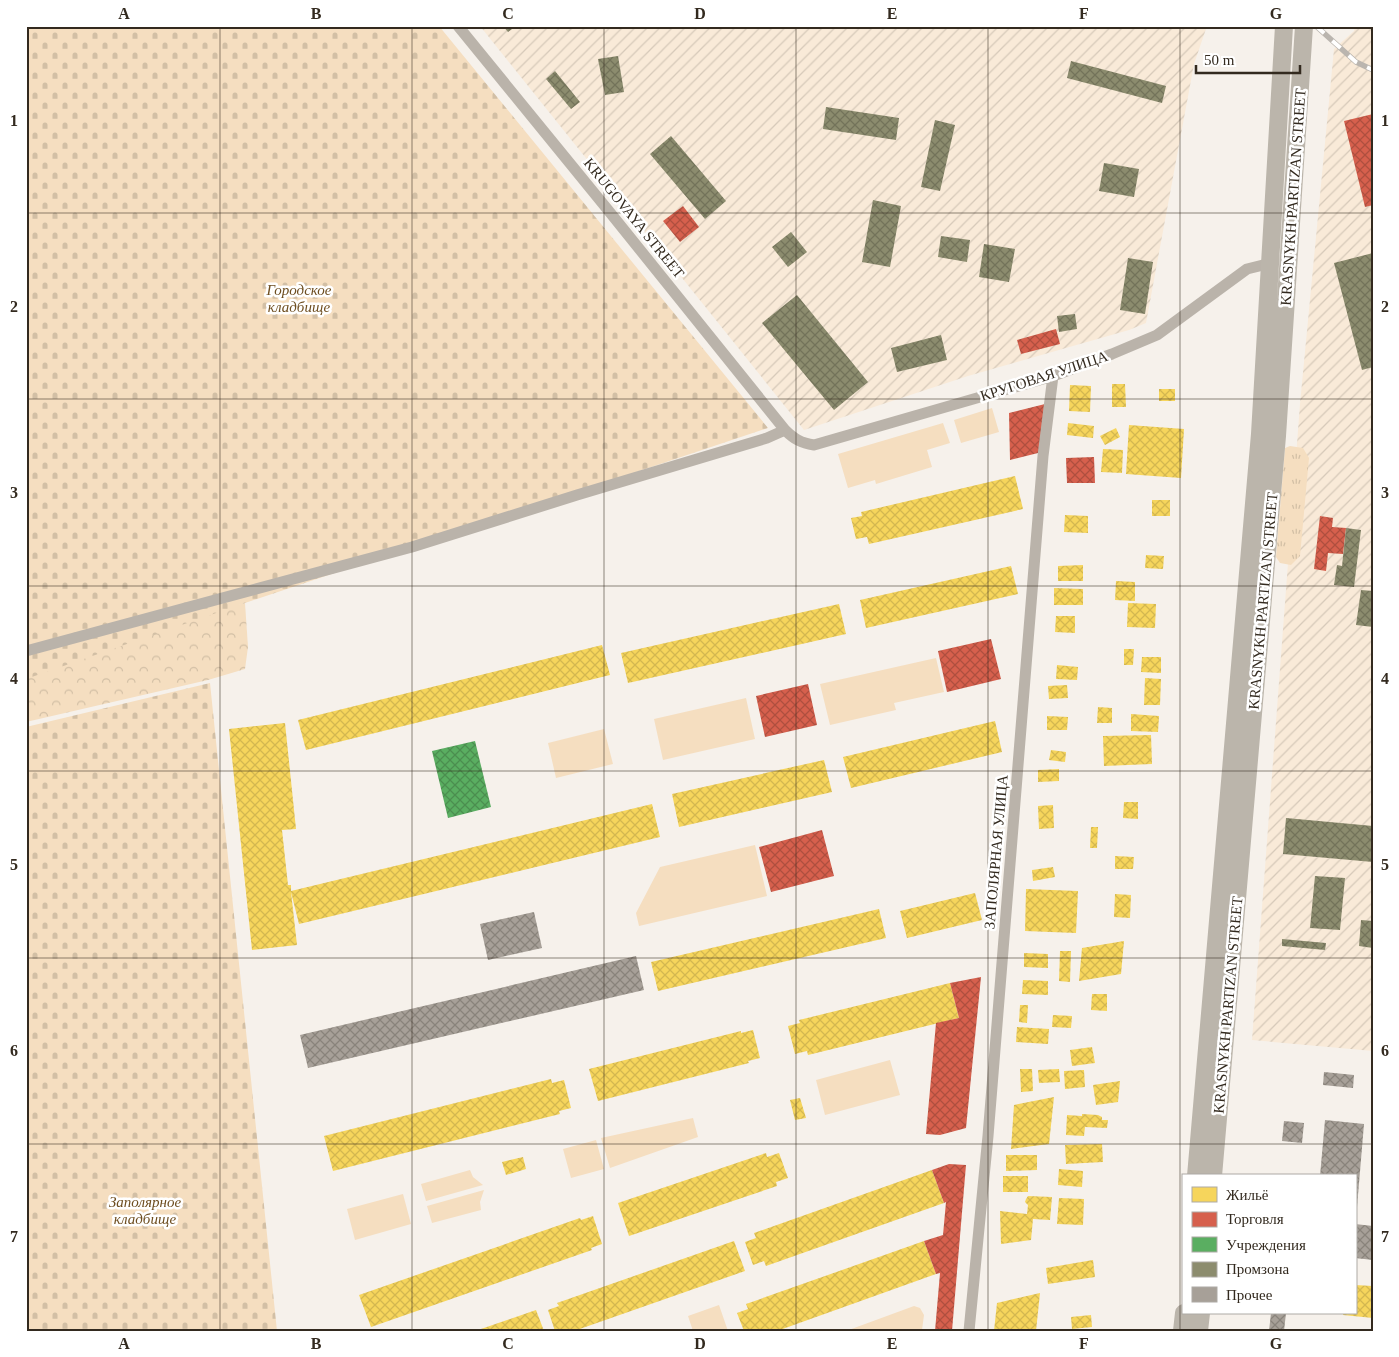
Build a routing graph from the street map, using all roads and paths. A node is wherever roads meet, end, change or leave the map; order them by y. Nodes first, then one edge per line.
1 (458, 26) edge
2 (1284, 26) edge
3 (1304, 26) edge
4 (1280, 264) junction
5 (1053, 376) junction
6 (785, 430) junction
7 (26, 651) edge
8 (1196, 1174) edge
9 (1213, 1174) edge
10 (1184, 1314) edge
11 (1201, 1314) edge
12 (969, 1331) edge
13 (1182, 1331) edge
14 (1199, 1331) edge

1 - 6 street, KRUGOVAYA STREET
2 - 4 main road, KRASNYKH PARTIZAN STREET
3 - 4 main road, KRASNYKH PARTIZAN STREET
4 - 5 street, КРУГОВАЯ УЛИЦА
4 - 8 main road, KRASNYKH PARTIZAN STREET
4 - 9 main road, KRASNYKH PARTIZAN STREET
5 - 6 street, КРУГОВАЯ УЛИЦА
5 - 12 street, ЗАПОЛЯРНАЯ УЛИЦА
6 - 7 street
10 - 13 main road
11 - 14 main road

